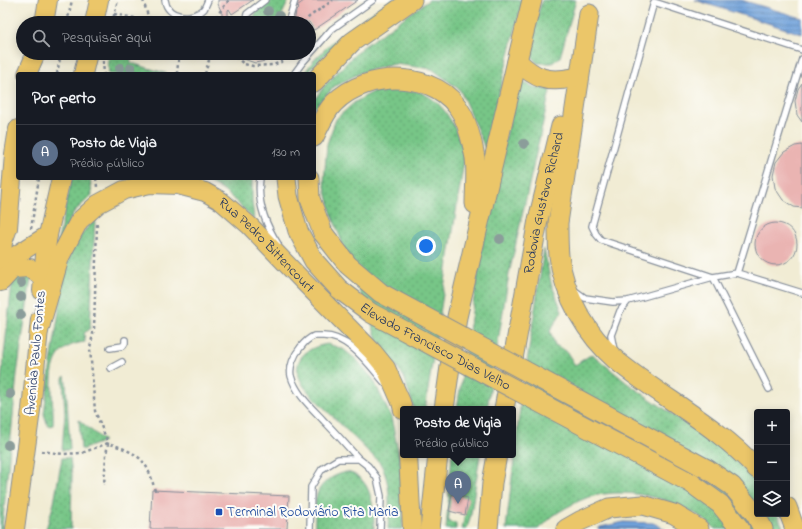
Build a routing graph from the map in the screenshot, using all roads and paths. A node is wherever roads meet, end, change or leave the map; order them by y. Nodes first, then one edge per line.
1 (48, 0) edge
2 (72, 0) edge
3 (99, 0) edge
4 (118, 0) edge
5 (143, 0) edge
6 (165, 0) edge
7 (208, 0) edge
8 (229, 0) edge
9 (265, 0) edge
10 (295, 0) edge
11 (333, 0) edge
12 (373, 0) edge
13 (412, 0) edge
14 (532, 0) edge
15 (591, 7) edge
16 (114, 14) joint
17 (218, 14) edge
18 (45, 16) edge
19 (69, 16) edge
20 (96, 16) edge
21 (124, 16) edge
22 (149, 16) edge
23 (182, 16) edge
24 (190, 16) edge
25 (246, 16) edge
26 (290, 16) edge
27 (309, 16) edge
28 (316, 47) edge
29 (802, 50) edge
30 (33, 60) edge
31 (59, 60) edge
32 (178, 60) edge
33 (209, 60) edge
34 (239, 60) edge
35 (283, 60) edge
36 (305, 60) edge
37 (517, 60) junction
38 (802, 60) edge
39 (90, 65) edge
40 (28, 72) edge
41 (56, 72) edge
42 (101, 72) edge
43 (177, 72) edge
44 (206, 72) edge
45 (295, 72) edge
46 (573, 78) junction
47 (316, 80) edge
48 (316, 133) edge
49 (16, 142) edge
50 (39, 180) edge
51 (61, 180) edge
52 (96, 180) edge
53 (260, 180) edge
54 (286, 180) edge
55 (309, 180) edge
56 (98, 204) junction
57 (26, 233) dead end
58 (48, 236) junction
59 (474, 240) junction
60 (1, 270) edge
61 (737, 273) junction
62 (713, 276) junction
63 (43, 278) junction
64 (300, 279) junction
65 (565, 282) junction
66 (0, 283) edge
67 (802, 293) edge
68 (628, 301) junction
69 (39, 331) junction
70 (125, 340) dead end
71 (110, 348) dead end
72 (617, 360) junction
73 (122, 362) dead end
74 (111, 368) dead end
75 (769, 389) dead end
76 (402, 406) edge
77 (444, 406) edge
78 (505, 406) edge
79 (108, 443) junction
80 (26, 450) junction
81 (408, 458) edge
82 (438, 458) edge
83 (496, 458) edge
84 (359, 459) junction
85 (754, 465) edge
86 (104, 485) dead end
87 (155, 490) dead end
88 (790, 515) edge
89 (15, 529) edge
90 (310, 529) edge
91 (380, 529) edge
92 (412, 529) edge
93 (430, 529) edge
94 (488, 529) edge
95 (566, 529) edge
96 (699, 529) edge
97 (740, 529) edge
98 (763, 529) edge
99 (795, 529) edge

1 - 18 main road
2 - 19 path
3 - 20 main road
4 - 16 path
5 - 22 path
6 - 23 lane
7 - 24 lane
8 - 17 path
9 - 25 lane
10 - 26 lane
11 - 27 path
12 - 28 lane
13 - 47 highway
14 - 37 highway
15 - 46 highway, Rodovia Gustavo Richard
15 - 65 highway
16 - 21 path
29 - 62 lane
30 - 40 main road
31 - 41 path
32 - 43 path
33 - 44 path
34 - 35 path
36 - 45 lane
37 - 46 highway
37 - 59 highway
38 - 61 lane
39 - 42 path
46 - 78 highway, Rodovia Gustavo Richard
48 - 59 highway
49 - 60 main road
50 - 57 path
51 - 58 main road, Avenida Paulo Fontes
52 - 56 path
53 - 64 lane
54 - 97 highway, Elevado Francisco Dias Velho, bridge
55 - 98 highway, Elevado Francisco Dias Velho, bridge
56 - 64 main road, Rua Pedro Bittencourt
56 - 69 main road, Rua Pedro Bittencourt
56 - 79 path
58 - 60 main road
58 - 63 main road, Avenida Paulo Fontes
59 - 77 highway
61 - 62 lane
61 - 67 lane
62 - 68 lane
62 - 75 lane
63 - 66 main road
63 - 69 main road, Avenida Paulo Fontes
64 - 76 main road, Rua Pedro Bittencourt
65 - 68 lane
65 - 72 highway
68 - 72 lane
69 - 80 main road, Avenida Paulo Fontes
70 - 71 lane
72 - 85 highway
73 - 74 lane
76 - 84 lane
79 - 80 path
79 - 86 path
79 - 87 path
80 - 89 main road, Avenida Paulo Fontes
81 - 92 main road
82 - 93 highway
83 - 94 highway
84 - 90 lane
84 - 91 lane
88 - 99 highway
95 - 96 highway

